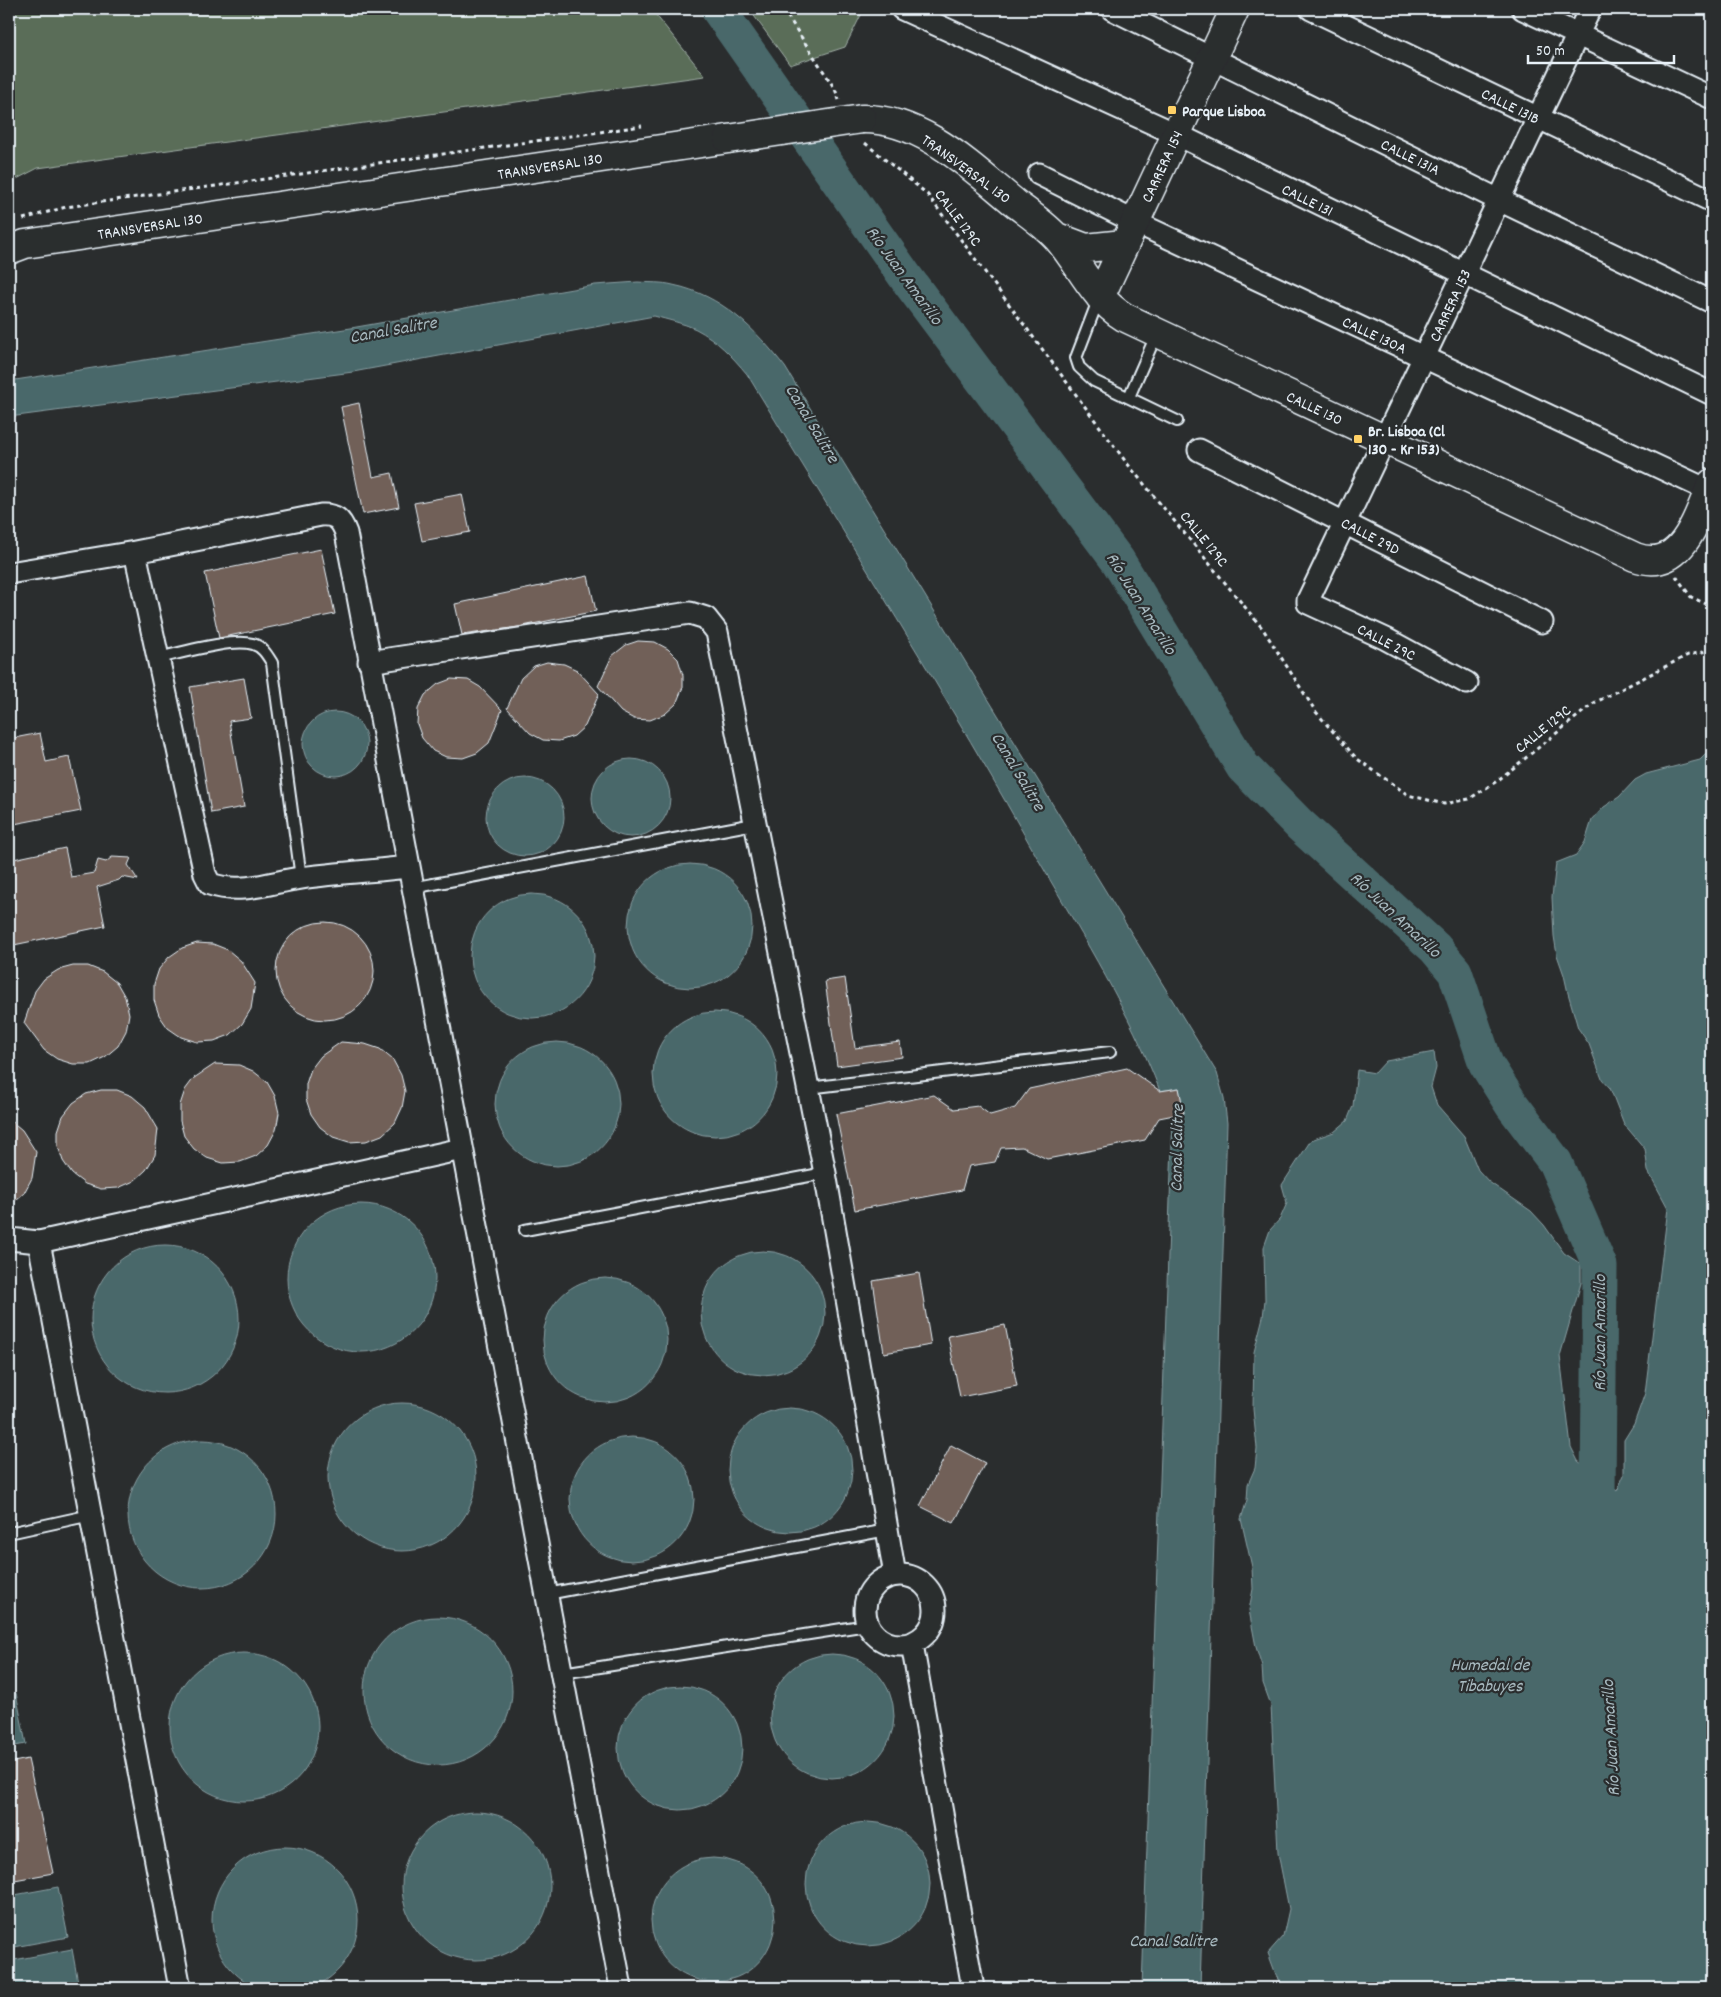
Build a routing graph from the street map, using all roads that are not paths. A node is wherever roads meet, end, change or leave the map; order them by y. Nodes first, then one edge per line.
1 (902, 9) edge
2 (1112, 9) edge
3 (1235, 9) edge
4 (1311, 9) edge
5 (1523, 9) edge
6 (1590, 9) edge
7 (1578, 35) junction
8 (1212, 58) junction
9 (1712, 98) edge
10 (1538, 118) junction
11 (1176, 134) junction
12 (1039, 174) dead end
13 (1499, 200) junction
14 (1712, 201) edge
15 (1129, 233) junction
16 (1057, 237) junction
17 (9, 250) edge
18 (1464, 274) junction
19 (1100, 297) junction
20 (1712, 302) edge
21 (1157, 332) junction
22 (1424, 357) junction
23 (1712, 394) edge
24 (1129, 398) junction
25 (1177, 421) dead end
26 (1385, 440) junction
27 (1199, 450) dead end
28 (1711, 488) edge
29 (1345, 522) junction
30 (135, 552) junction
31 (9, 573) edge
32 (1307, 602) joint
33 (1542, 622) dead end
34 (158, 658) junction
35 (369, 662) junction
36 (1467, 683) dead end
37 (754, 824) junction
38 (301, 878) junction
39 (410, 878) junction
40 (1110, 1052) dead end
41 (808, 1088) junction
42 (462, 1149) junction
43 (825, 1173) junction
44 (525, 1230) dead end
45 (9, 1239) edge
46 (39, 1242) junction
47 (91, 1515) junction
48 (887, 1530) junction
49 (9, 1533) edge
50 (895, 1575) junction
51 (547, 1594) junction
52 (867, 1625) junction
53 (912, 1644) junction
54 (562, 1673) junction
55 (180, 1988) edge
56 (621, 1988) edge
57 (973, 1988) edge

1 - 11 street, CALLE 131
2 - 8 street, CALLE 131A
3 - 8 main road, CARRERA 154
4 - 10 street, CALLE 131B
5 - 7 street
6 - 7 street, CARRERA 153
7 - 9 street
7 - 10 street, CARRERA 153
8 - 11 main road, CARRERA 154
8 - 13 street, CALLE 131A
10 - 13 street, CARRERA 153
10 - 14 street, CALLE 131B
11 - 15 main road, CARRERA 154
11 - 18 street, CALLE 131
12 - 15 street, CALLE 130A
13 - 18 street, CARRERA 153
13 - 20 street, CALLE 131A
15 - 16 main road, TRANSVERSAL 130
15 - 19 main road, CARRERA 154
15 - 22 street, CALLE 130A
16 - 17 main road, TRANSVERSAL 130, bridge
16 - 19 main road, TRANSVERSAL 130
18 - 22 street, CARRERA 153
18 - 23 street, CALLE 131
19 - 21 main road, CALLE 130
19 - 24 lane
21 - 24 lane
21 - 26 main road, CALLE 130
22 - 26 street, CARRERA 153
22 - 28 street, CALLE 130A
24 - 25 lane
26 - 28 main road, CALLE 130
26 - 29 street, CARRERA 153
27 - 29 street, CALLE 29D
29 - 32 street, CARRERA 153
29 - 33 street, CALLE 29D
30 - 31 street
30 - 34 street
30 - 35 street
32 - 36 street, CALLE 29C
34 - 38 street
34 - 38 lane
35 - 37 street
35 - 39 street
37 - 39 lane
37 - 41 street
38 - 39 street
39 - 42 street
40 - 41 lane
41 - 43 street
42 - 46 street
42 - 51 street
43 - 44 lane
43 - 48 street
45 - 46 street
46 - 47 street
47 - 49 lane
47 - 55 street
48 - 50 street
48 - 51 lane
50 - 52 street
50 - 53 street
51 - 54 street
52 - 53 street
52 - 54 lane
53 - 57 street
54 - 56 street

